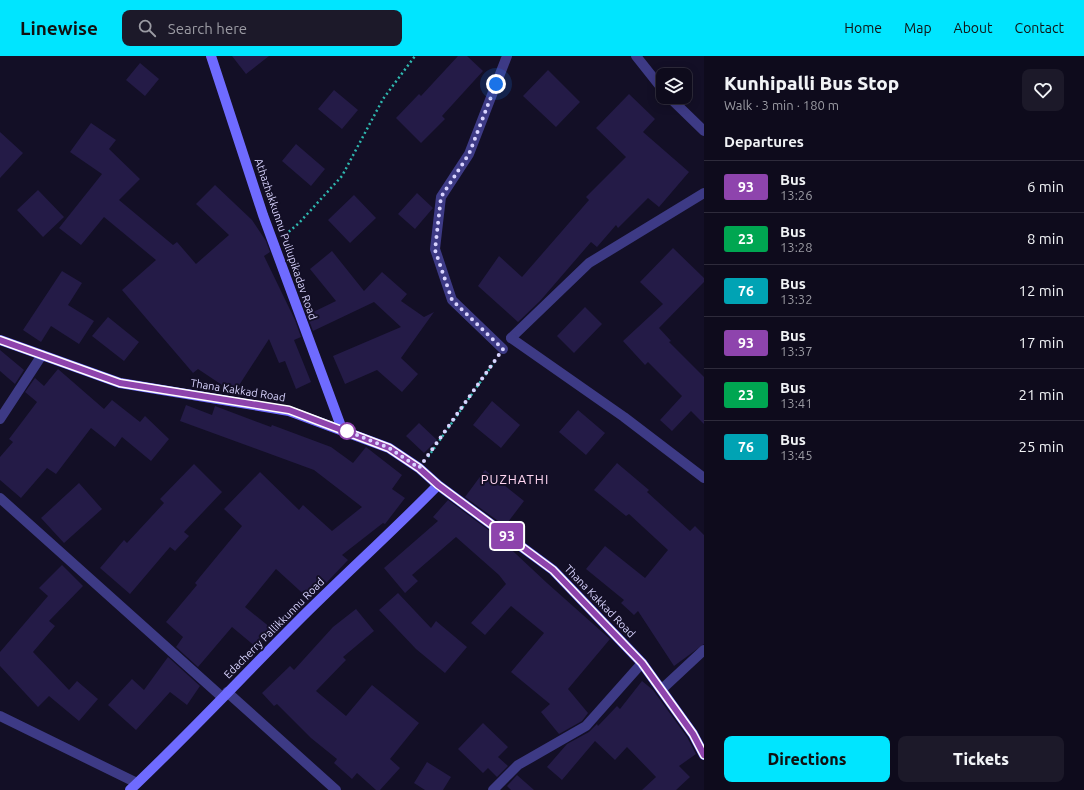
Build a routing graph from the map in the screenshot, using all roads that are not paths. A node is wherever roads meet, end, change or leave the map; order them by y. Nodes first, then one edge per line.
1 (211, 56) edge
2 (507, 56) edge
3 (636, 56) edge
4 (656, 81) edge
5 (676, 104) edge
6 (704, 131) edge
7 (704, 193) edge
8 (0, 340) edge
9 (503, 349) road end
10 (42, 355) junction
11 (0, 419) edge
12 (342, 429) junction
13 (704, 478) edge
14 (438, 485) junction
15 (0, 498) edge
16 (704, 650) edge
17 (642, 663) junction
18 (662, 689) junction
19 (224, 695) junction
20 (0, 716) edge
21 (704, 755) edge
22 (134, 787) edge
23 (336, 790) edge
24 (493, 790) edge

1 - 12 main road, Athazhakkunnu Pullupikadav Road
2 - 9 street
3 - 4 street
5 - 6 street
7 - 13 street
8 - 10 main road, Thana Kakkad Road
10 - 11 street
10 - 12 main road, Thana Kakkad Road
12 - 14 main road, Thana Kakkad Road
14 - 17 main road, Thana Kakkad Road
14 - 19 main road, Edacherry Pallikkunnu Road
15 - 19 street
16 - 18 street
17 - 18 main road, Thana Kakkad Road
17 - 24 street
18 - 21 main road, Thana Kakkad Road
19 - 22 main road, Edacherry Pallikkunnu Road
19 - 23 street
20 - 22 street

